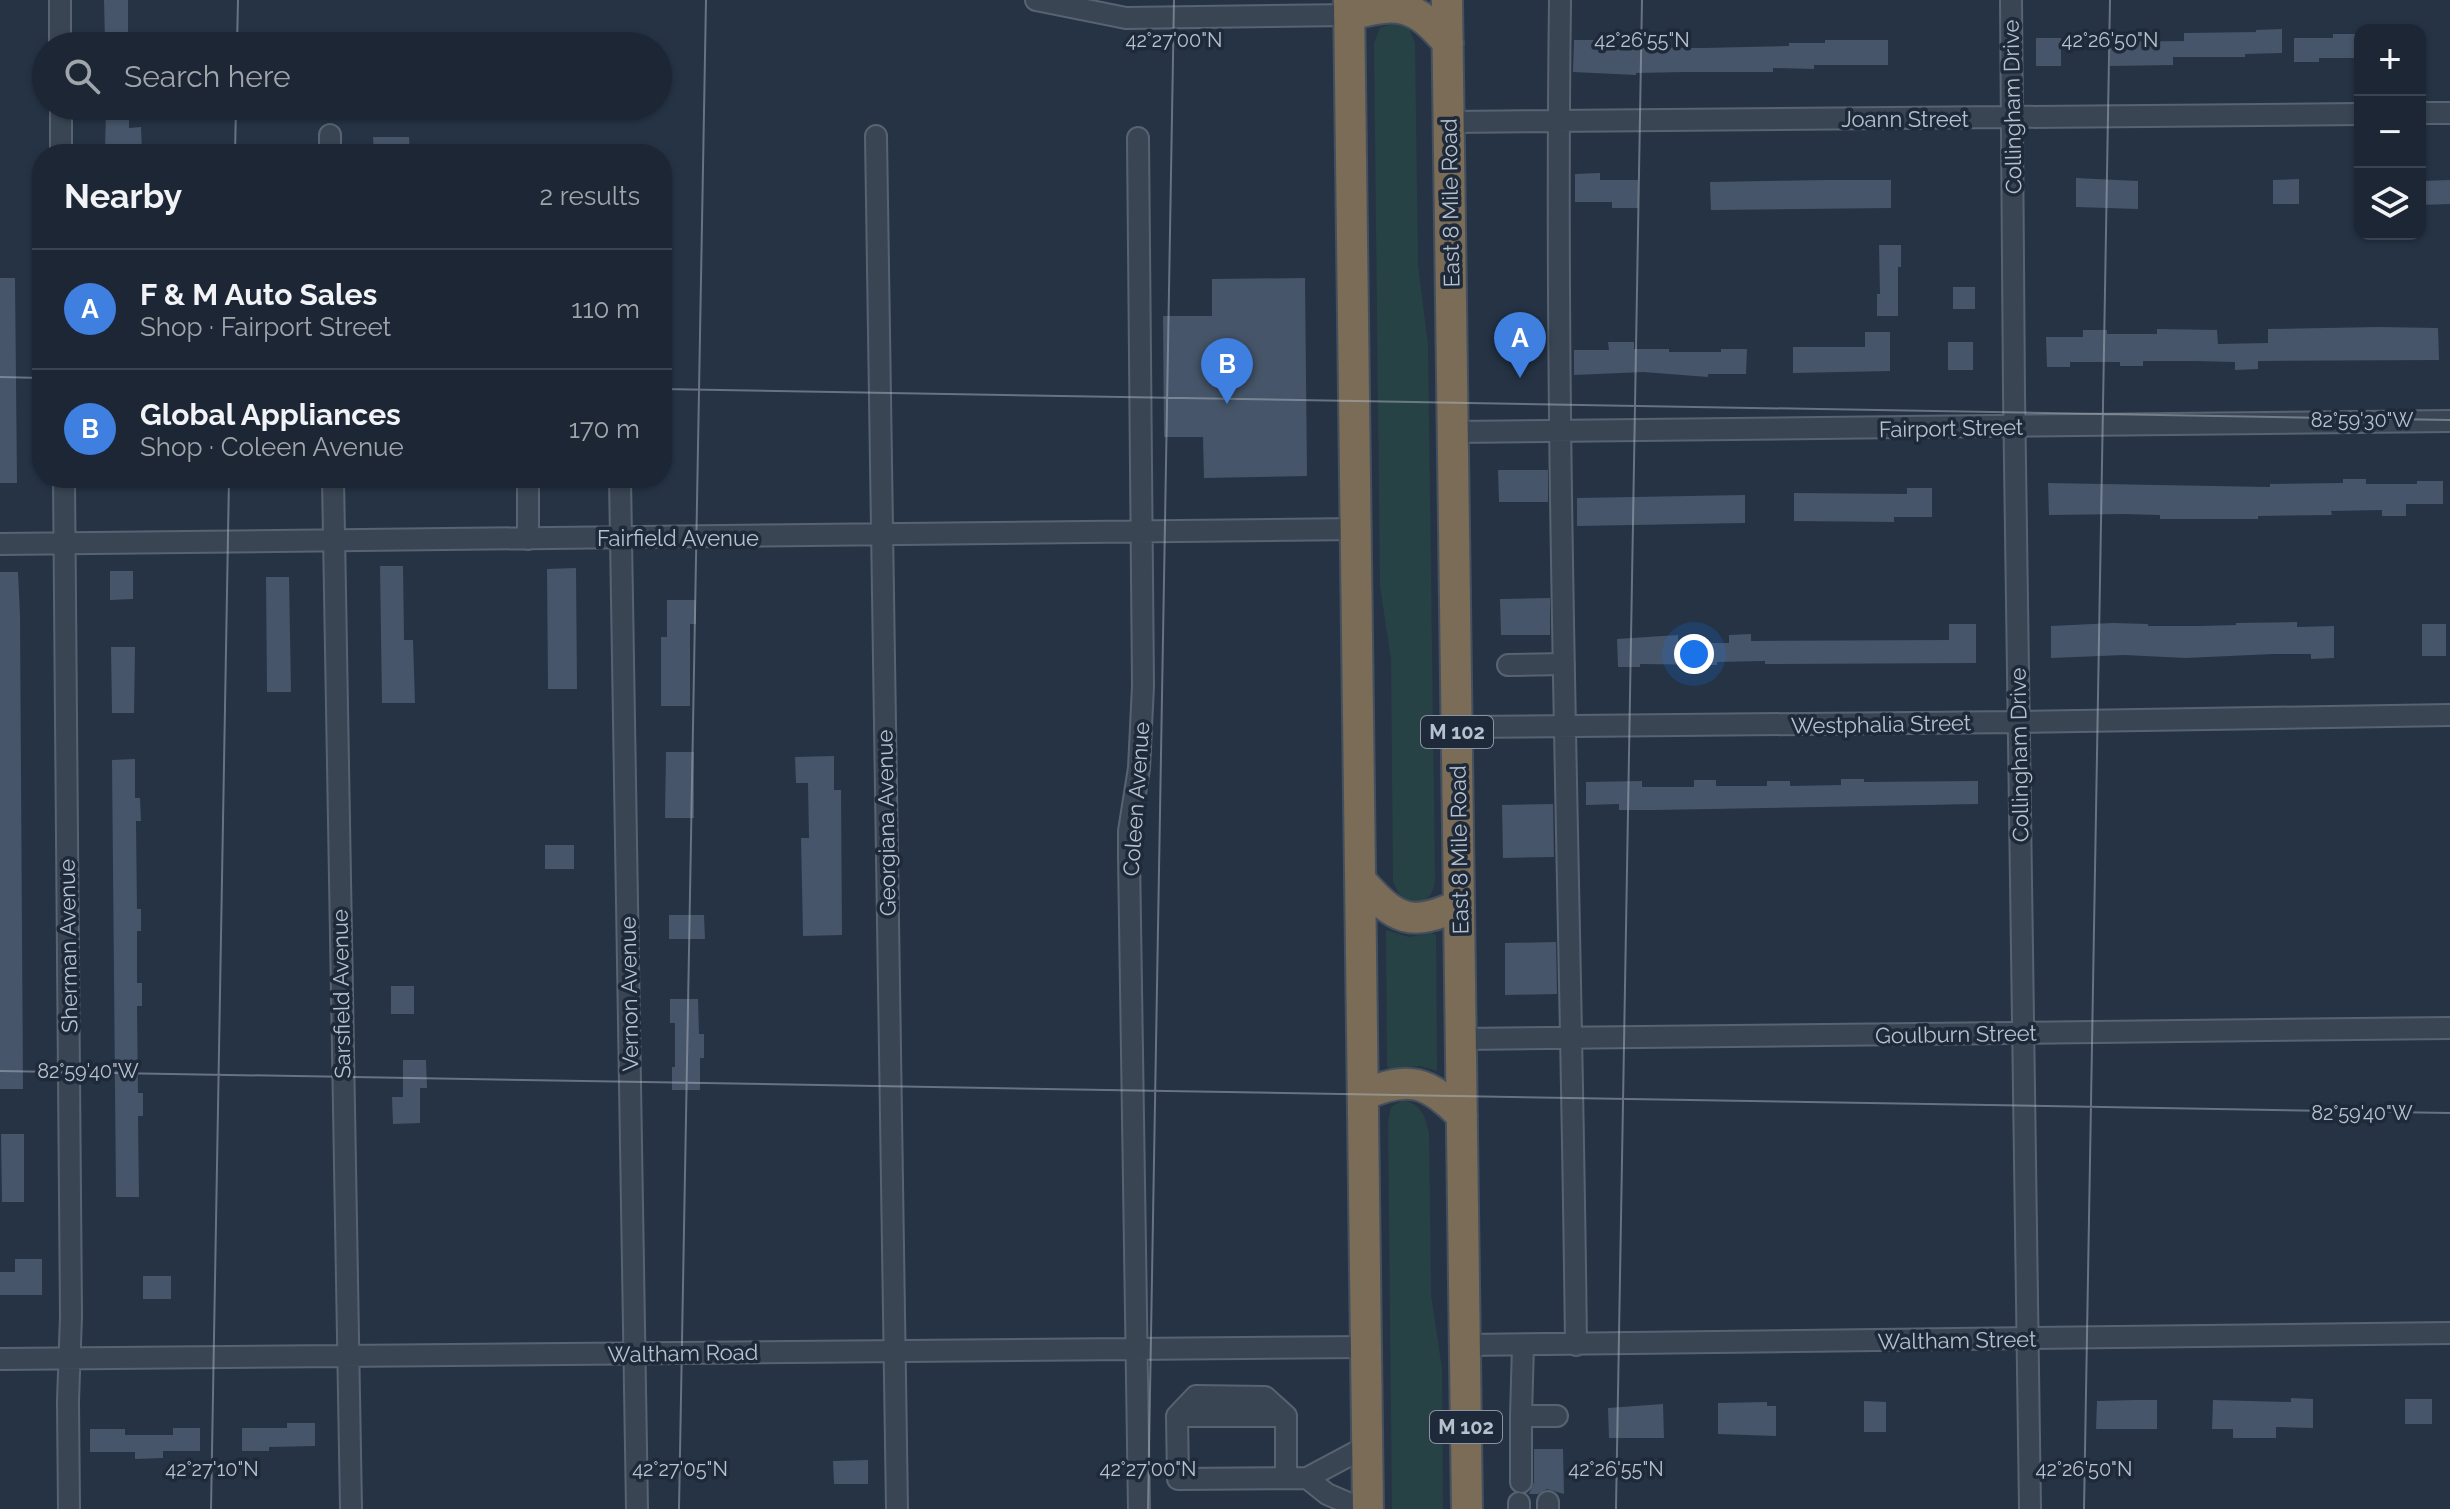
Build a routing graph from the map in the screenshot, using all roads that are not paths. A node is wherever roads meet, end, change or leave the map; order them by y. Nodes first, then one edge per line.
1 (60, 0) edge
2 (1036, 0) edge
3 (1447, 0) edge
4 (1560, 0) edge
5 (2011, 0) edge
6 (1105, 6) edge
7 (1349, 8) edge
8 (60, 32) edge
9 (1448, 43) junction
10 (2426, 113) edge
11 (2450, 113) edge
12 (2354, 114) edge
13 (2013, 119) junction
14 (61, 120) edge
15 (1558, 121) junction
16 (1449, 122) junction
17 (876, 136) dead end
18 (1138, 138) dead end
19 (61, 144) edge
20 (2450, 421) edge
21 (2015, 427) junction
22 (1453, 432) junction
23 (1562, 432) junction
24 (64, 488) edge
25 (333, 488) edge
26 (528, 488) edge
27 (620, 488) edge
28 (1356, 529) junction
29 (1141, 532) junction
30 (882, 536) junction
31 (621, 538) junction
32 (528, 539) junction
33 (333, 540) junction
34 (64, 543) junction
35 (0, 544) edge
36 (1564, 664) junction
37 (1508, 665) dead end
38 (2450, 715) edge
39 (2018, 722) junction
40 (1457, 727) junction
41 (1566, 727) junction
42 (1361, 881) junction
43 (1459, 905) junction
44 (2450, 1028) edge
45 (2025, 1033) junction
46 (1461, 1039) junction
47 (1572, 1039) junction
48 (1363, 1095) junction
49 (1462, 1116) junction
50 (2450, 1333) edge
51 (2029, 1339) junction
52 (1465, 1345) junction
53 (1523, 1345) junction
54 (1576, 1345) junction
55 (1365, 1347) junction
56 (1136, 1348) junction
57 (894, 1350) junction
58 (635, 1353) junction
59 (348, 1356) junction
60 (70, 1358) junction
61 (0, 1359) edge
62 (1521, 1416) junction
63 (1557, 1416) dead end
64 (1367, 1446) junction
65 (1296, 1478) junction
66 (1521, 1482) dead end
67 (69, 1509) edge
68 (351, 1509) edge
69 (637, 1509) edge
70 (897, 1509) edge
71 (1139, 1509) edge
72 (1362, 1509) edge
73 (1368, 1509) edge
74 (1467, 1509) edge
75 (2030, 1509) edge

1 - 8 street
2 - 6 street
3 - 9 highway, East 8 Mile Road / M 102
4 - 15 street
5 - 13 street, Collingham Drive
6 - 7 street
7 - 9 highway
7 - 28 highway
9 - 16 highway, East 8 Mile Road / M 102
10 - 11 street
12 - 13 street, Joann Street
13 - 15 street, Joann Street
13 - 21 street, Collingham Drive
14 - 19 street
15 - 16 street, Joann Street
15 - 23 street
16 - 22 highway, East 8 Mile Road / M 102
17 - 30 street, Georgiana Avenue
18 - 29 street, Coleen Avenue
20 - 21 street, Fairport Street
21 - 23 street, Fairport Street
21 - 39 street, Collingham Drive
22 - 23 street, Fairport Street
22 - 40 highway, East 8 Mile Road / M 102
23 - 36 street
24 - 34 street, Sherman Avenue
25 - 33 street, Sarsfield Avenue
26 - 32 street
27 - 31 street, Vernon Avenue
28 - 29 street, Fairfield Avenue
28 - 42 highway
29 - 30 street, Fairfield Avenue
29 - 56 street, Coleen Avenue
30 - 31 street, Fairfield Avenue
30 - 57 street, Georgiana Avenue
31 - 32 street, Fairfield Avenue
31 - 58 street, Vernon Avenue
32 - 33 street, Fairfield Avenue
33 - 34 street, Fairfield Avenue
33 - 59 street, Sarsfield Avenue
34 - 35 street, Fairfield Avenue
34 - 60 street, Sherman Avenue
36 - 37 street
36 - 41 street
38 - 39 street, Westphalia Street
39 - 41 street, Westphalia Street
39 - 45 street, Collingham Drive
40 - 41 street, Westphalia Street
40 - 43 highway, East 8 Mile Road / M 102
41 - 47 street
42 - 43 highway
42 - 48 highway
43 - 46 highway, East 8 Mile Road / M 102
44 - 45 street, Goulburn Street
45 - 47 street, Goulburn Street
45 - 51 street, Collingham Drive
46 - 47 street, Goulburn Street
46 - 49 highway, East 8 Mile Road / M 102
47 - 54 street
48 - 49 highway
48 - 55 highway
49 - 52 highway, East 8 Mile Road / M 102
50 - 51 street, Waltham Street
51 - 54 street, Waltham Street
51 - 75 street, Collingham Drive
52 - 53 street, Waltham Street
52 - 74 highway, East 8 Mile Road / M 102
53 - 54 street, Waltham Street
53 - 62 street
55 - 56 street, Waltham Road
55 - 64 highway
56 - 57 street, Waltham Road
56 - 71 street, Coleen Avenue
57 - 58 street, Waltham Road
57 - 70 street, Georgiana Avenue
58 - 59 street, Waltham Road
58 - 69 street, Vernon Avenue
59 - 60 street, Waltham Road
59 - 68 street, Sarsfield Avenue
60 - 61 street, Waltham Road
60 - 67 street, Sherman Avenue
62 - 63 street
62 - 66 street
64 - 65 street
64 - 73 highway
65 - 65 street
65 - 72 street

